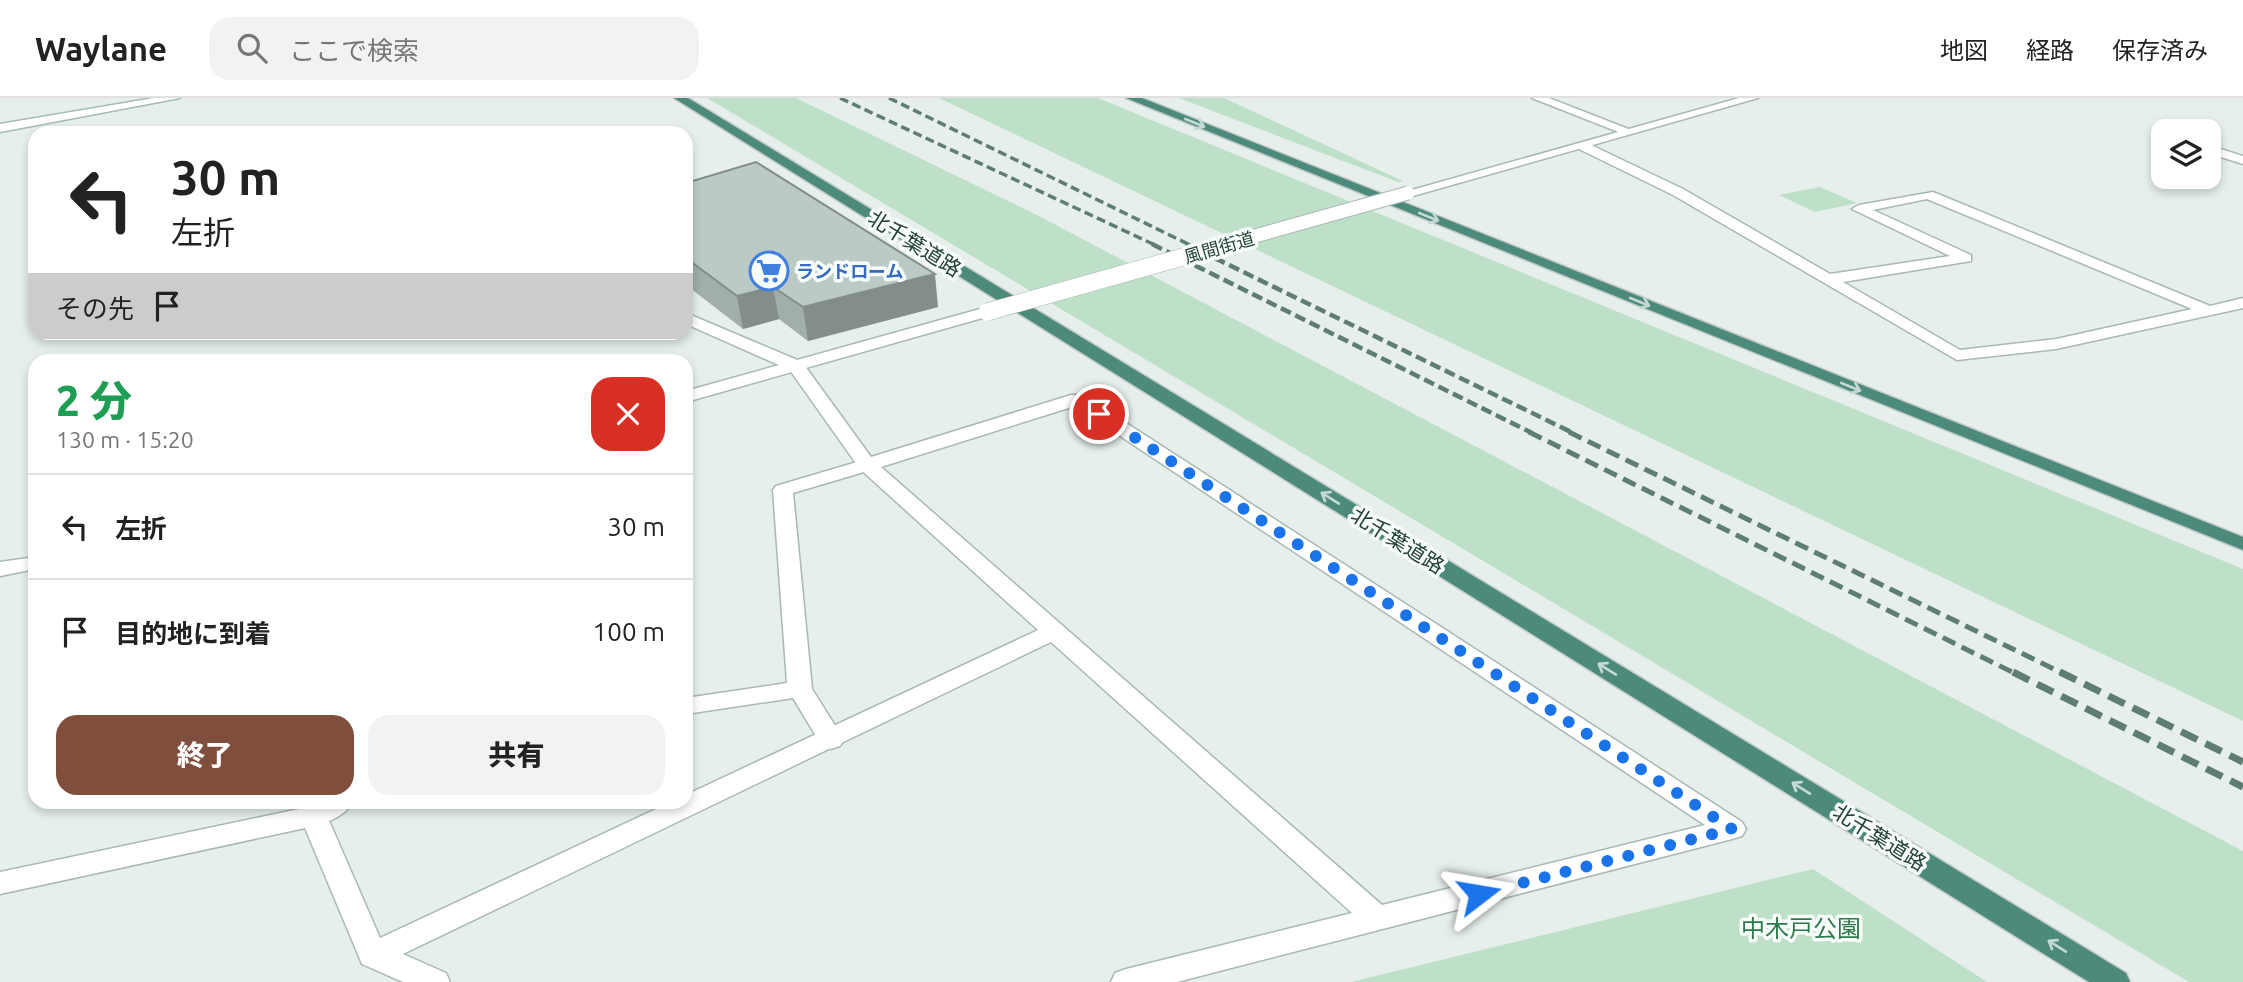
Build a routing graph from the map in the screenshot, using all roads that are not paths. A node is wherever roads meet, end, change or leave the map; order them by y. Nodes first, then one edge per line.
1 (121, 98) edge
2 (174, 98) edge
3 (680, 98) edge
4 (1132, 98) edge
5 (1538, 98) edge
6 (1752, 98) edge
7 (0, 118) edge
8 (0, 128) edge
9 (1630, 132) junction
10 (1583, 146) junction
11 (2221, 153) edge
12 (2243, 160) edge
13 (1830, 279) junction
14 (2243, 303) edge
15 (2209, 311) junction
16 (693, 321) edge
17 (796, 366) junction
18 (693, 395) edge
19 (867, 465) junction
20 (2243, 544) edge
21 (28, 564) edge
22 (0, 569) edge
23 (1055, 631) junction
24 (800, 689) junction
25 (693, 705) edge
26 (831, 740) junction
27 (693, 805) edge
28 (327, 809) edge
29 (684, 809) edge
30 (313, 816) junction
31 (0, 883) edge
32 (1378, 919) junction
33 (373, 955) junction
34 (435, 982) edge
35 (1126, 982) edge
36 (2115, 982) edge

1 - 7 street
2 - 8 street
36 -> 3 highway, 北千葉道路
4 -> 20 highway
5 - 9 street
6 - 9 street, 風間街道
9 - 10 street, 風間街道
10 - 13 street
10 - 17 street, 風間街道, bridge
11 - 12 street
13 - 15 street
13 - 15 street
14 - 15 street
16 - 17 street
17 - 18 street, 風間街道
17 - 19 street
19 - 23 street
19 - 24 street
19 - 32 street
21 - 22 street
23 - 26 street
23 - 32 street
24 - 25 street
24 - 26 street
26 - 27 street
28 - 30 street
29 - 33 street
30 - 31 street
30 - 33 street
32 - 35 street
33 - 34 street

